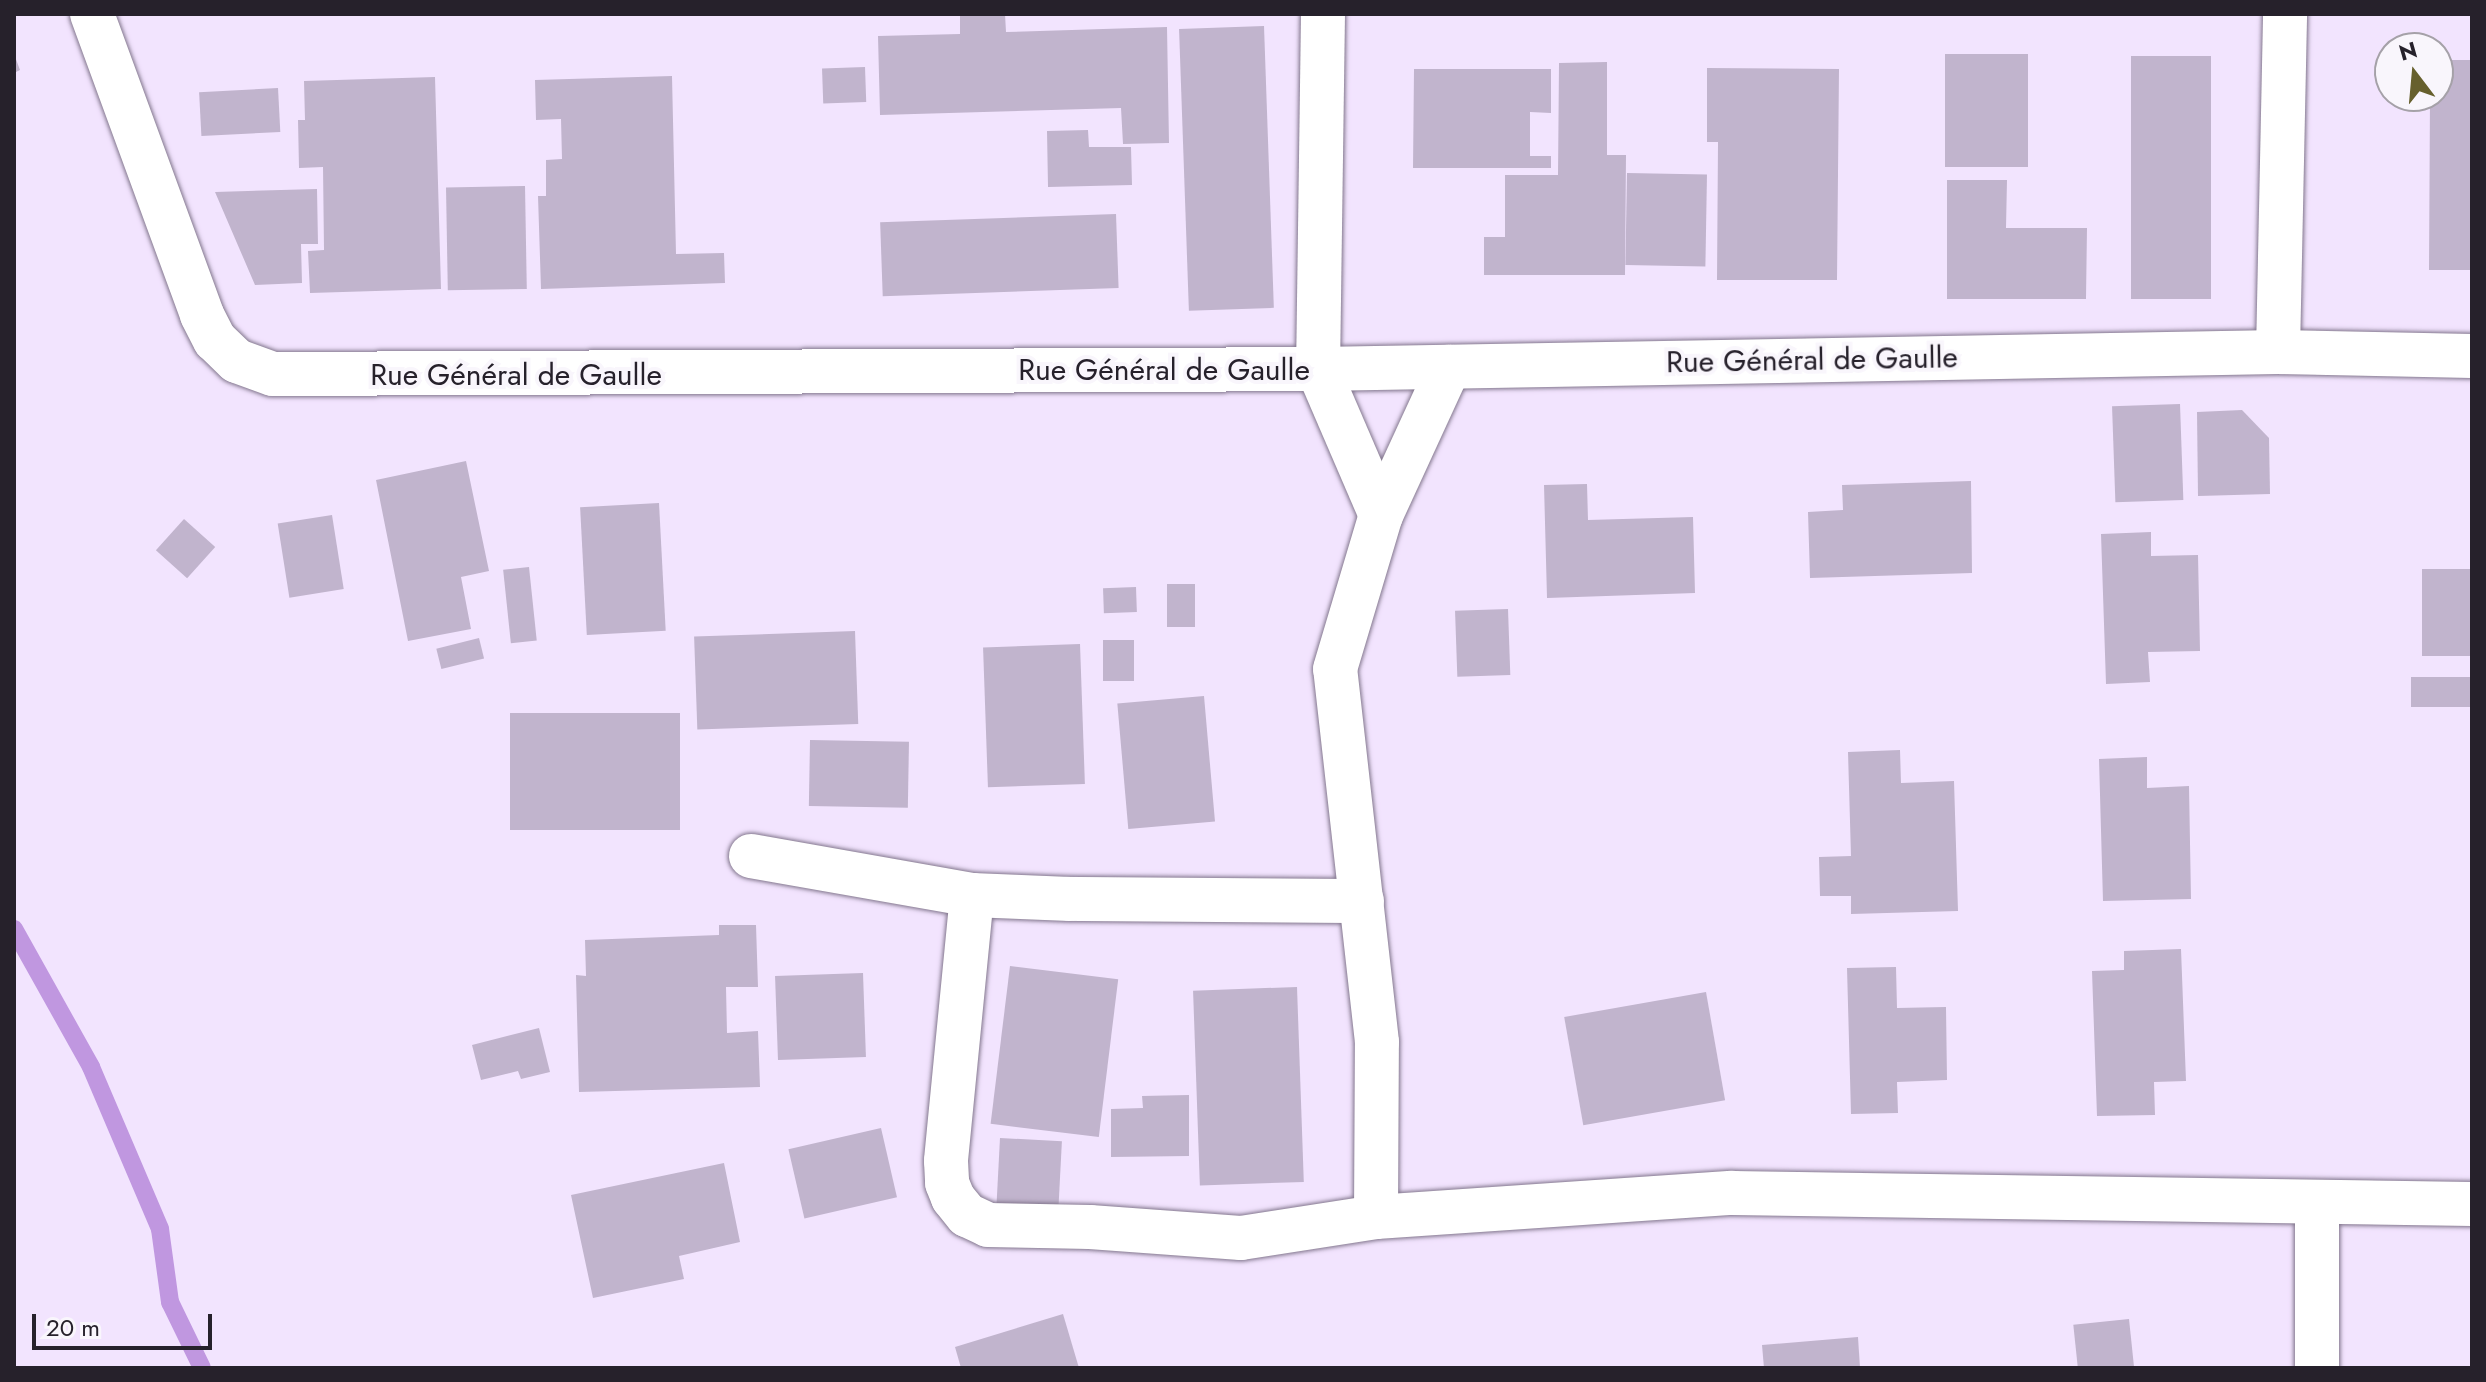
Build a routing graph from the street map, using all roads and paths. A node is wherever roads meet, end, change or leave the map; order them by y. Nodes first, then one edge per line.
1 (92, 14) edge
2 (1323, 14) edge
3 (2285, 14) edge
4 (2278, 352) junction
5 (2472, 356) edge
6 (1449, 367) junction
7 (1318, 369) junction
8 (1381, 515) junction
9 (751, 856) dead end
10 (972, 895) junction
11 (1362, 901) junction
12 (2317, 1202) junction
13 (2472, 1204) edge
14 (1376, 1217) junction
15 (2317, 1368) edge

1 - 7 street, Rue Général de Gaulle
2 - 7 street
3 - 4 street
4 - 5 street, Rue Général de Gaulle
4 - 6 street, Rue Général de Gaulle
6 - 7 street, Rue Général de Gaulle
6 - 8 street
7 - 8 street
8 - 11 street
9 - 10 street
10 - 11 street
10 - 14 street
11 - 14 street
12 - 13 street
12 - 14 street
12 - 15 street

